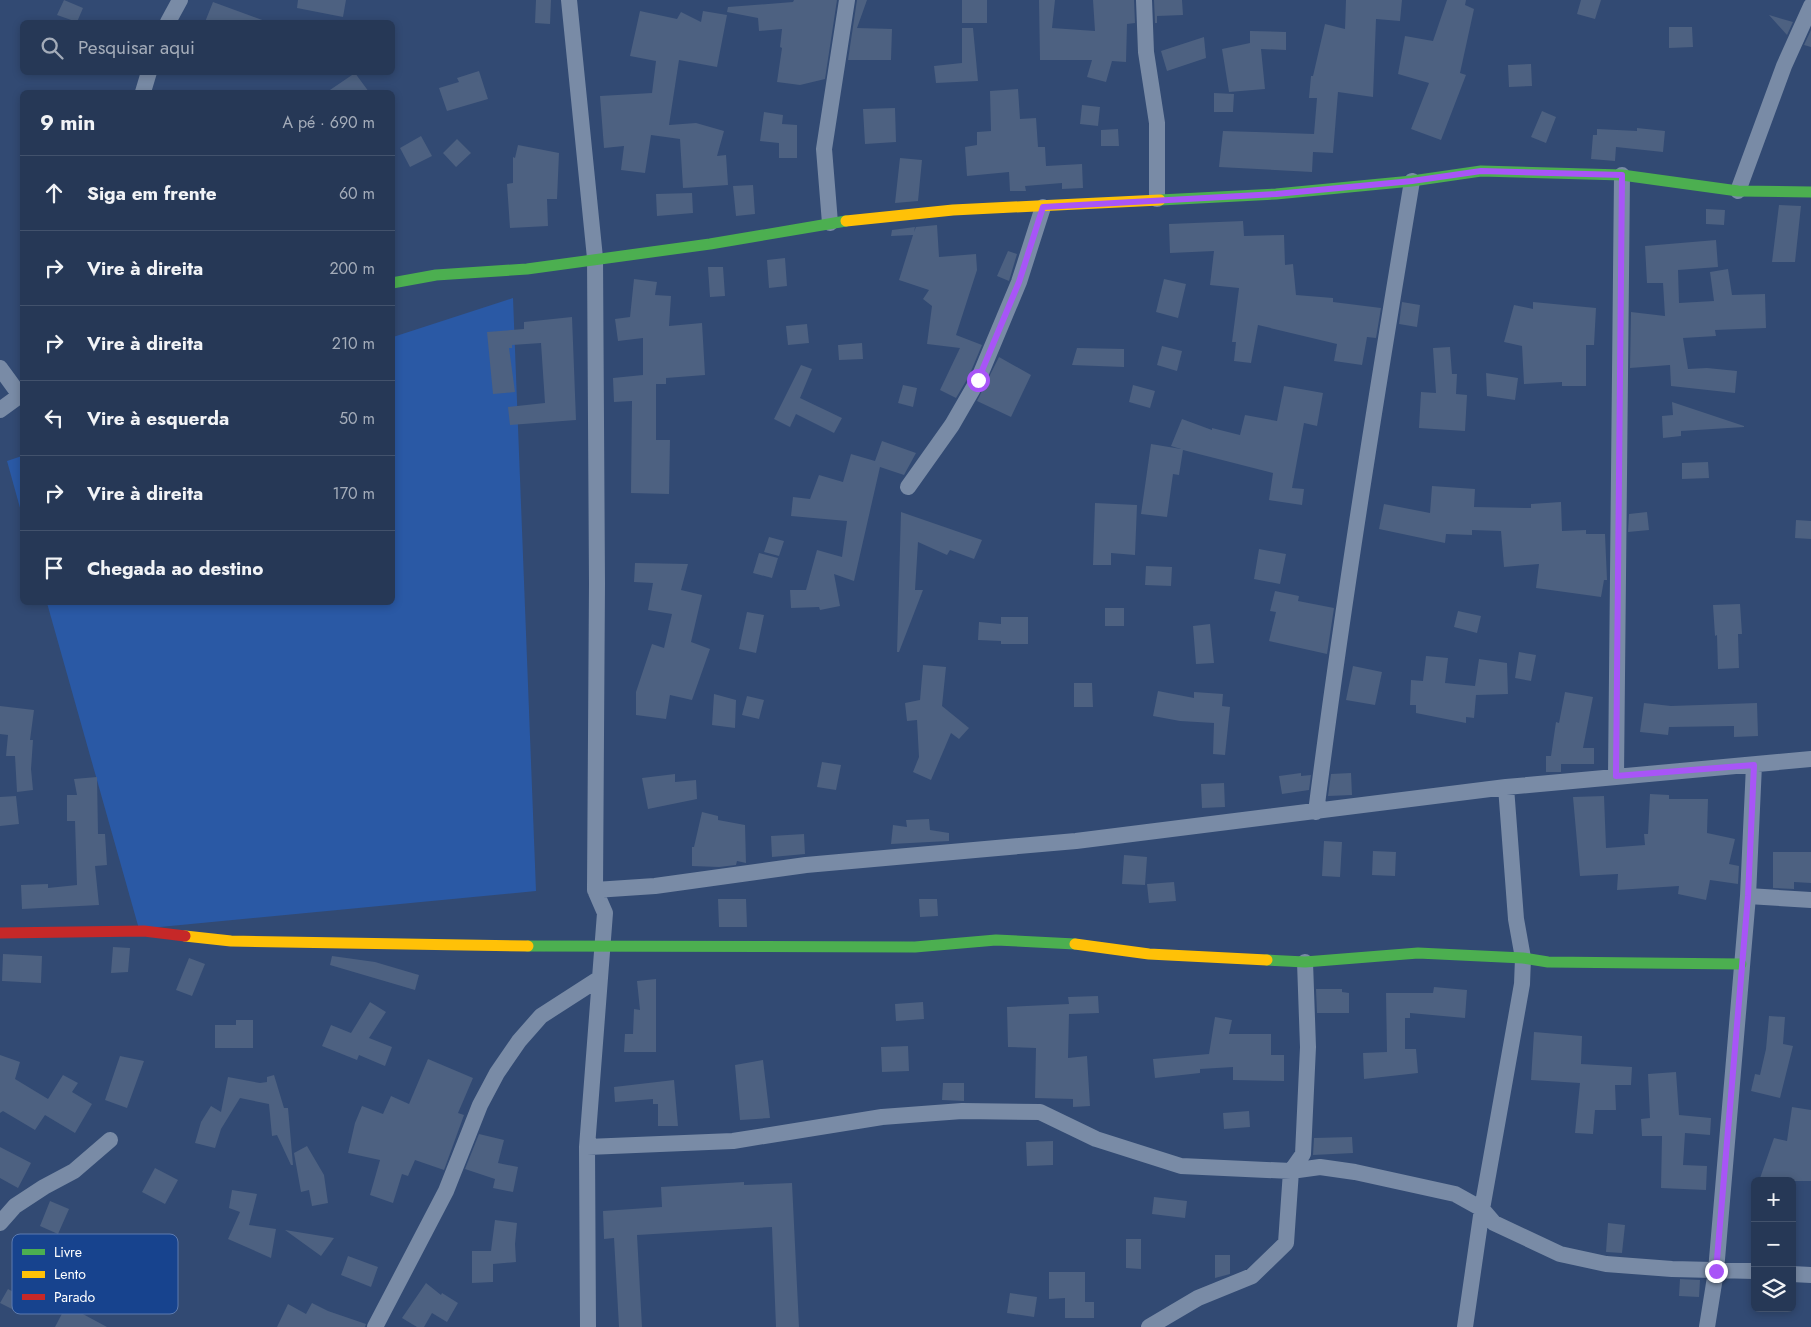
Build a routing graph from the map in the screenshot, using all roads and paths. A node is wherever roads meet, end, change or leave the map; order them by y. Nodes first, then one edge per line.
1 (180, 0) edge
2 (568, 0) edge
3 (847, 0) edge
4 (1144, 0) edge
5 (1811, 6) edge
6 (169, 20) edge
7 (148, 75) edge
8 (144, 90) edge
9 (1622, 175) junction
10 (1412, 181) junction
11 (1738, 191) junction
12 (1811, 192) edge
13 (1157, 199) junction
14 (1043, 207) junction
15 (830, 223) junction
16 (594, 258) junction
17 (395, 282) edge
18 (0, 368) edge
19 (20, 392) edge
20 (20, 394) edge
21 (0, 410) edge
22 (908, 487) dead end
23 (1811, 759) edge
24 (1754, 765) junction
25 (1616, 776) junction
26 (1506, 787) junction
27 (1316, 812) junction
28 (595, 890) junction
29 (1748, 896) junction
30 (1811, 900) edge
31 (0, 933) edge
32 (602, 947) junction
33 (1523, 958) junction
34 (1305, 962) junction
35 (1741, 964) junction
36 (600, 978) junction
37 (110, 1140) dead end
38 (587, 1147) junction
39 (1292, 1171) junction
40 (1482, 1208) junction
41 (0, 1223) edge
42 (1716, 1271) junction
43 (1751, 1271) edge
44 (1796, 1274) edge
45 (1811, 1275) edge
46 (376, 1327) edge
47 (588, 1327) edge
48 (1149, 1327) edge
49 (1465, 1327) edge
50 (1707, 1327) edge

1 - 6 street
2 - 16 street
3 - 15 street
4 - 13 street
5 - 11 street
7 - 8 street
9 - 10 street
9 - 11 street
9 - 25 street
10 - 13 street
10 - 27 street
11 - 12 street
13 - 14 street
14 - 15 street
14 - 22 street
15 - 16 street
16 - 17 street
16 - 28 street
18 - 19 street
20 - 21 street
23 - 24 street
24 - 25 street
24 - 29 street
25 - 26 street
26 - 27 street
26 - 33 street
27 - 28 street
28 - 32 street
29 - 30 street
29 - 35 street
31 - 32 street
32 - 34 street
32 - 36 street
33 - 34 street
33 - 35 street
33 - 40 street
34 - 39 street
35 - 42 street
36 - 38 street
36 - 46 street
37 - 41 street
38 - 39 street
38 - 47 street
39 - 40 street
39 - 48 street
40 - 42 street
40 - 49 street
42 - 43 street
42 - 50 street
44 - 45 street

